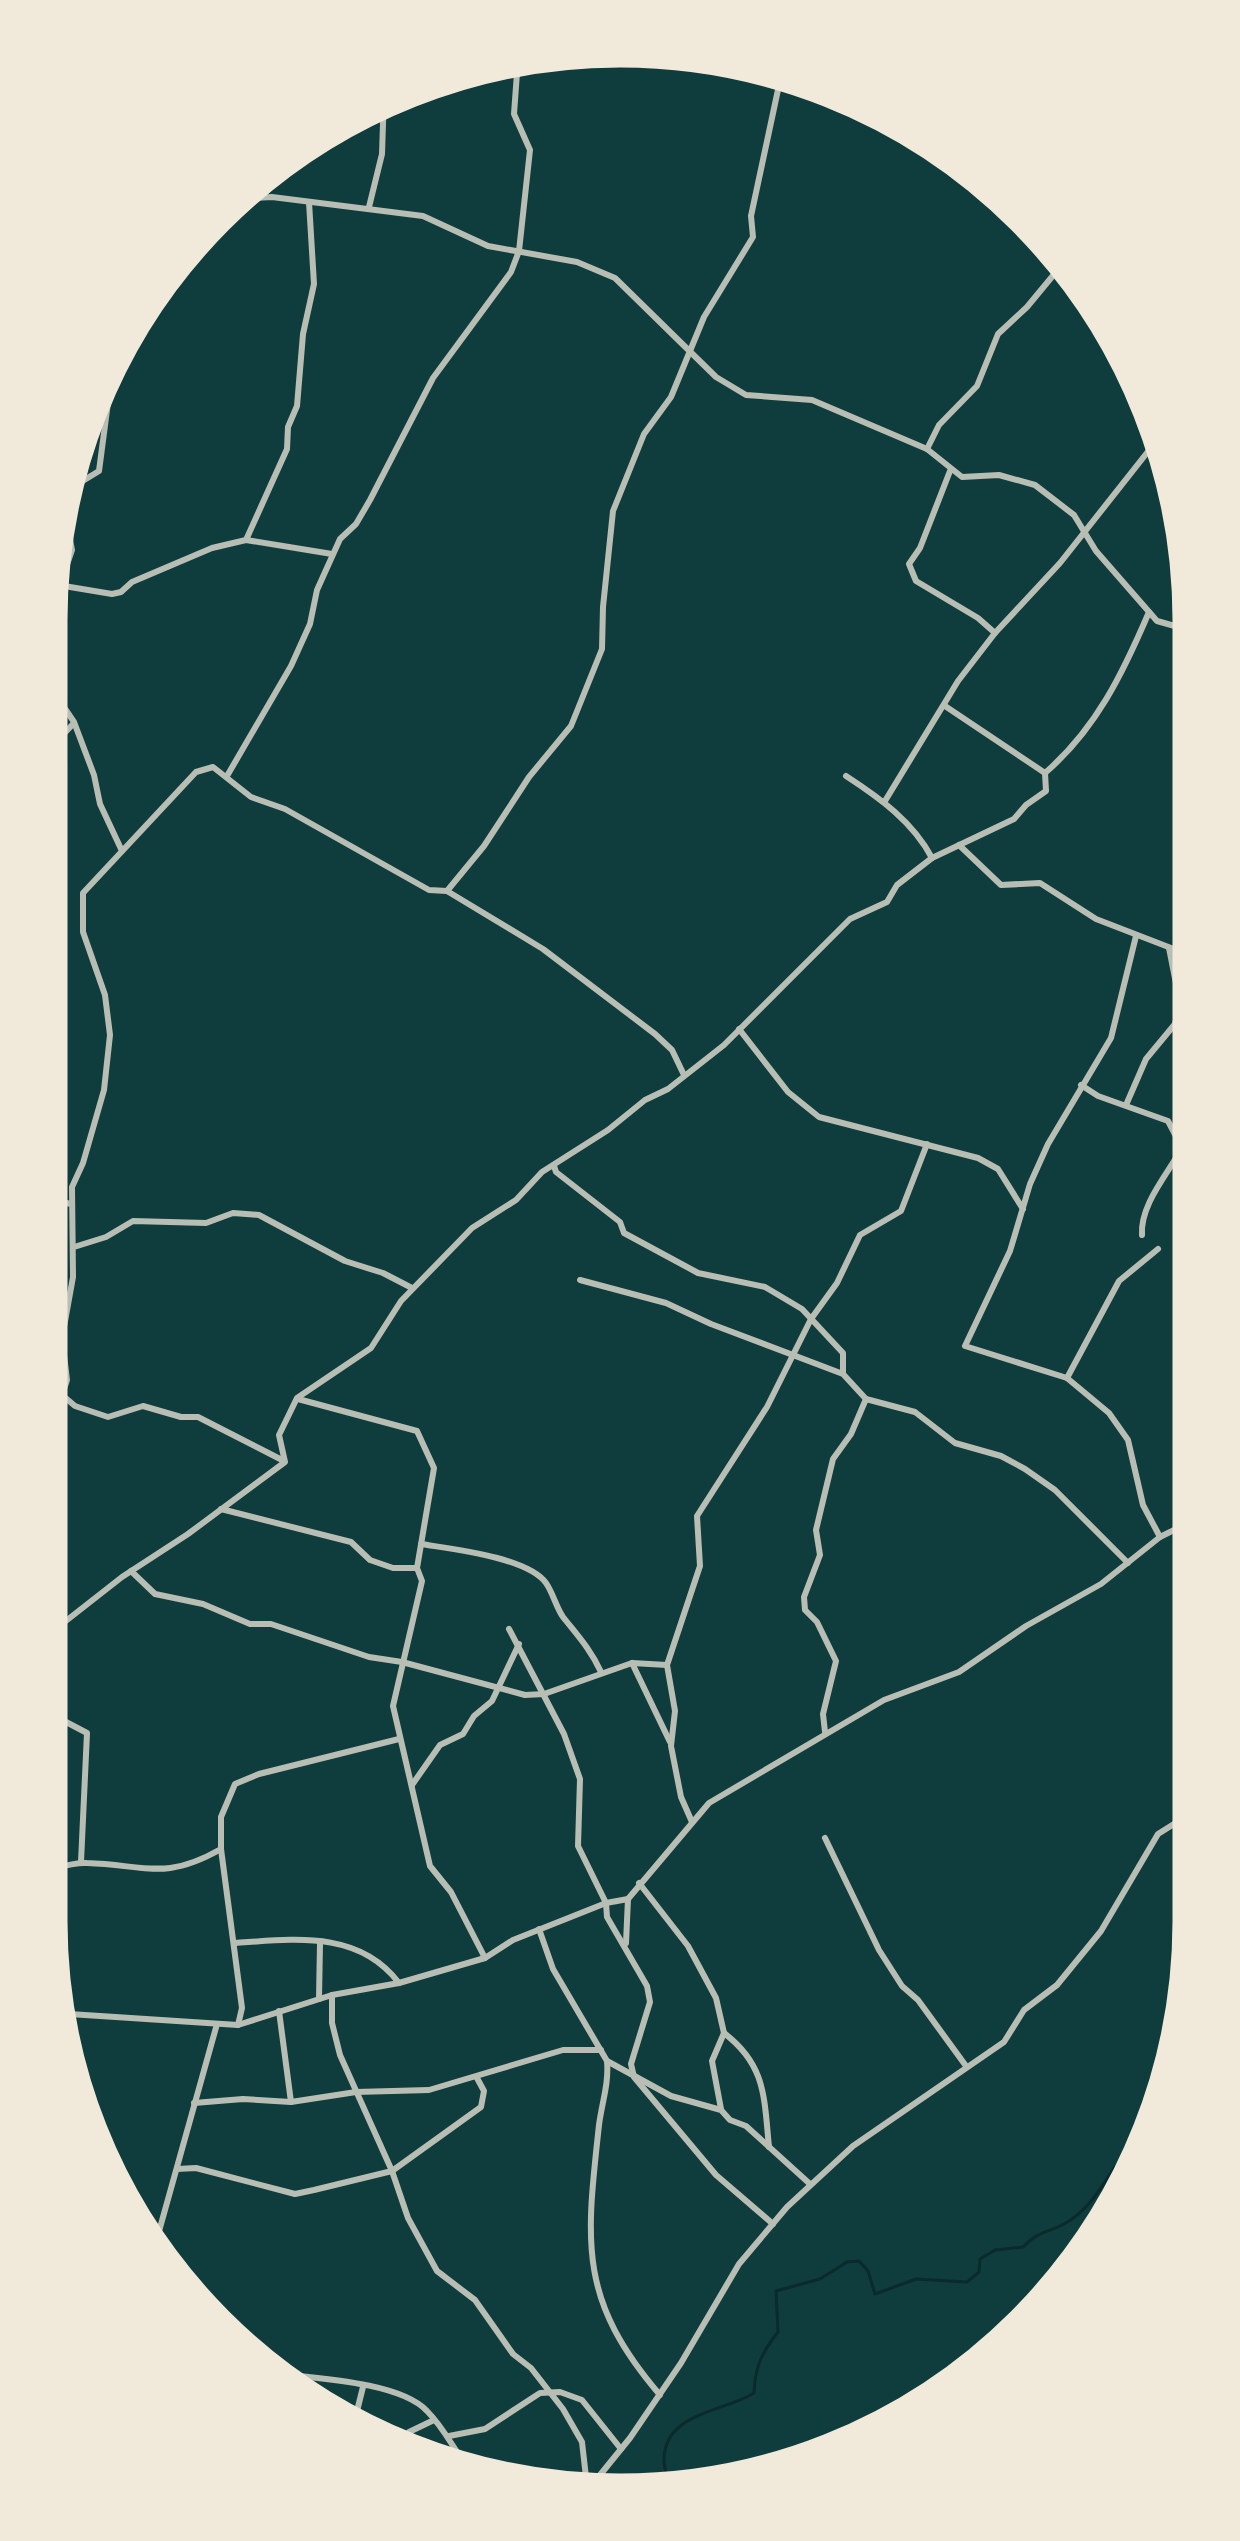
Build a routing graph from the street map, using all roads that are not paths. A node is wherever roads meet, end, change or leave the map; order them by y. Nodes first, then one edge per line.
1 (517, 70) edge
2 (779, 83) edge
3 (383, 113) edge
4 (250, 200) edge
5 (309, 201) junction
6 (369, 208) junction
7 (519, 251) junction
8 (1057, 271) edge
9 (690, 352) junction
10 (109, 392) edge
11 (1152, 447) edge
12 (927, 449) junction
13 (950, 471) junction
14 (68, 529) edge
15 (68, 529) edge
16 (1085, 533) junction
17 (246, 539) junction
18 (332, 554) junction
19 (63, 582) junction
20 (61, 589) edge
21 (1149, 612) junction
22 (1180, 627) edge
23 (995, 633) junction
24 (60, 703) edge
25 (945, 706) junction
26 (74, 722) junction
27 (60, 737) edge
28 (1045, 772) junction
29 (226, 776) junction
30 (846, 776) dead end
31 (885, 801) junction
32 (959, 845) junction
33 (122, 851) junction
34 (932, 858) junction
35 (447, 890) junction
36 (1136, 936) junction
37 (1169, 948) junction
38 (1180, 952) edge
39 (739, 1029) junction
40 (684, 1075) junction
41 (1081, 1085) junction
42 (1126, 1106) junction
43 (927, 1144) junction
44 (1180, 1144) edge
45 (1180, 1151) edge
46 (554, 1166) junction
47 (60, 1202) edge
48 (71, 1204) junction
49 (1023, 1209) junction
50 (1142, 1235) dead end
51 (74, 1247) junction
52 (1158, 1249) dead end
53 (580, 1280) dead end
54 (413, 1288) junction
55 (811, 1319) junction
56 (794, 1352) junction
57 (843, 1374) junction
58 (1067, 1378) junction
59 (62, 1395) joint
60 (298, 1399) junction
61 (866, 1399) junction
62 (285, 1462) junction
63 (221, 1509) junction
64 (1180, 1527) edge
65 (1160, 1538) junction
66 (421, 1544) junction
67 (1128, 1563) junction
68 (417, 1568) junction
69 (131, 1571) junction
70 (60, 1626) edge
71 (509, 1629) dead end
72 (518, 1644) junction
73 (401, 1661) junction
74 (632, 1663) junction
75 (667, 1665) junction
76 (601, 1672) junction
77 (498, 1688) junction
78 (544, 1694) junction
79 (60, 1719) edge
80 (825, 1732) junction
81 (400, 1738) junction
82 (671, 1746) junction
83 (412, 1785) junction
84 (1180, 1820) edge
85 (692, 1822) junction
86 (825, 1838) dead end
87 (221, 1849) junction
88 (82, 1862) junction
89 (60, 1867) edge
90 (639, 1883) junction
91 (628, 1899) junction
92 (606, 1903) junction
93 (539, 1929) junction
94 (235, 1943) junction
95 (320, 1943) junction
96 (626, 1946) junction
97 (485, 1958) junction
98 (399, 1982) junction
99 (332, 1995) junction
100 (319, 1999) junction
101 (279, 2011) junction
102 (68, 2014) edge
103 (217, 2024) junction
104 (238, 2025) junction
105 (724, 2032) junction
106 (601, 2050) junction
107 (607, 2061) junction
108 (966, 2066) junction
109 (634, 2077) junction
110 (478, 2078) junction
111 (356, 2092) junction
112 (291, 2102) junction
113 (194, 2103) junction
114 (721, 2110) junction
115 (769, 2150) junction
116 (177, 2169) junction
117 (392, 2171) junction
118 (810, 2185) junction
119 (773, 2224) junction
120 (158, 2237) edge
121 (295, 2377) edge
122 (363, 2387) junction
123 (550, 2392) junction
124 (660, 2395) junction
125 (356, 2415) edge
126 (434, 2420) junction
127 (449, 2436) junction
128 (406, 2438) edge
129 (621, 2449) junction
130 (457, 2456) edge
131 (586, 2480) edge
132 (592, 2480) edge

1 - 7 street
2 - 9 street
3 - 6 street
4 - 5 street
5 - 6 street
5 - 17 street
6 - 7 street
7 - 9 street
7 - 18 street
8 - 12 street
9 - 12 street
9 - 35 street
10 - 15 street
11 - 16 street
12 - 13 street
13 - 16 street
13 - 23 street
14 - 19 street
16 - 21 street
16 - 23 street
17 - 18 street
17 - 19 street
18 - 29 street
19 - 20 street
21 - 22 street
21 - 28 street
23 - 25 street
24 - 26 street
25 - 28 street
25 - 31 street
26 - 27 street
26 - 33 street
28 - 32 street
29 - 33 street
29 - 35 street
30 - 31 street
31 - 34 street
32 - 34 street
32 - 36 street
33 - 48 street
34 - 39 street
35 - 40 street
36 - 37 street
36 - 41 street
37 - 38 street
37 - 42 street
39 - 40 street
39 - 43 street
40 - 46 street
41 - 42 street
41 - 49 street
42 - 44 street
43 - 49 street
43 - 55 street
45 - 50 street
46 - 54 street
46 - 55 street
47 - 48 street
48 - 51 street
49 - 58 street
51 - 54 street
51 - 59 street
52 - 58 street
53 - 56 street
54 - 60 street
55 - 56 street
55 - 57 street
56 - 57 street
56 - 75 street
57 - 61 street
58 - 65 street
59 - 62 street
60 - 62 street
60 - 66 street
61 - 67 street
61 - 80 street
62 - 63 street
63 - 68 street
63 - 69 street
64 - 65 street
65 - 67 street
66 - 68 street
66 - 76 street
67 - 80 street
68 - 73 street
69 - 70 street
69 - 73 street
71 - 72 street
72 - 77 street
72 - 78 street
73 - 77 street
73 - 81 street
74 - 75 street
74 - 76 street
74 - 82 street
75 - 82 street
76 - 78 street
77 - 78 street
77 - 83 street
78 - 92 street
79 - 88 street
80 - 85 street
81 - 83 street
81 - 87 street
82 - 85 street
83 - 97 street
84 - 108 street
85 - 90 street
86 - 108 street
87 - 88 street
87 - 94 street
88 - 89 street
90 - 91 street
90 - 105 street
91 - 92 street
91 - 96 street
92 - 93 street
92 - 96 street
93 - 97 street
93 - 106 street
94 - 95 street
94 - 104 street
95 - 98 street
95 - 100 street
96 - 109 street
97 - 98 street
98 - 99 street
99 - 100 street
99 - 111 street
100 - 101 street
101 - 104 street
101 - 112 street
102 - 103 street
103 - 104 street
103 - 113 street
105 - 114 street
105 - 115 street
106 - 107 street
106 - 110 street
107 - 109 street
107 - 124 street
108 - 118 street
109 - 114 street
109 - 119 street
110 - 111 street
110 - 117 street
111 - 112 street
111 - 117 street
112 - 113 street
113 - 116 street
114 - 115 street
115 - 118 street
116 - 117 street
116 - 120 street
117 - 123 street
118 - 119 street
119 - 124 street
121 - 122 street
122 - 125 street
122 - 126 street
123 - 127 street
123 - 129 street
123 - 131 street
124 - 129 street
126 - 127 street
126 - 128 street
127 - 130 street
129 - 132 street

